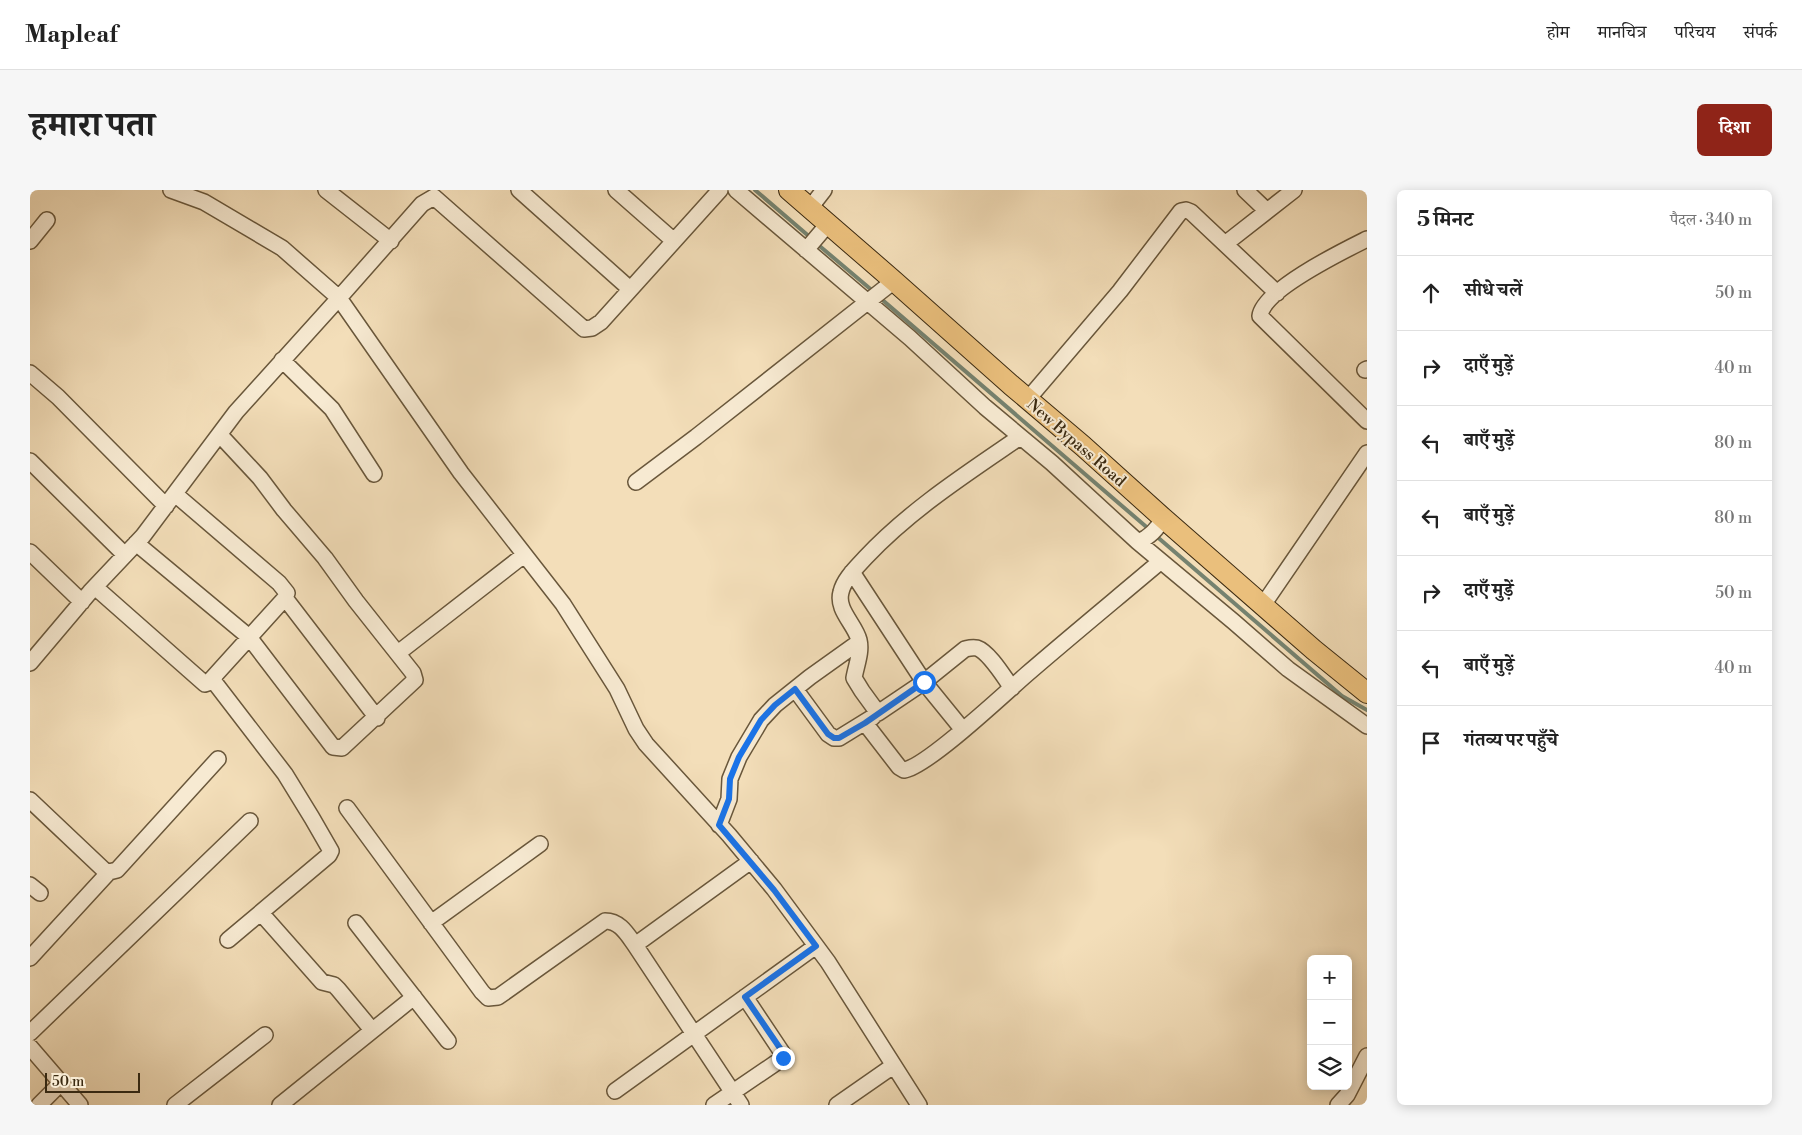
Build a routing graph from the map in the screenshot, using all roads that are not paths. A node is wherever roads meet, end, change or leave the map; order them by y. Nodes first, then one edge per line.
1 (171, 190) edge
2 (326, 190) edge
3 (519, 190) edge
4 (616, 190) edge
5 (720, 190) edge
6 (736, 190) edge
7 (789, 190) edge
8 (824, 190) edge
9 (1245, 190) edge
10 (1294, 190) edge
11 (810, 208) junction
12 (1267, 211) junction
13 (47, 220) dead end
14 (816, 238) junction
15 (1367, 239) edge
16 (30, 240) edge
17 (390, 241) junction
18 (674, 241) junction
19 (1225, 244) junction
20 (630, 289) junction
21 (879, 293) junction
22 (1277, 293) junction
23 (339, 298) junction
24 (282, 360) junction
25 (30, 373) edge
26 (1028, 399) junction
27 (1367, 421) edge
28 (220, 434) junction
29 (1020, 437) junction
30 (1367, 453) edge
31 (30, 461) edge
32 (374, 474) dead end
33 (636, 482) dead end
34 (170, 500) junction
35 (1151, 532) junction
36 (136, 543) junction
37 (30, 552) edge
38 (125, 555) junction
39 (524, 555) junction
40 (1161, 562) junction
41 (852, 572) junction
42 (95, 587) junction
43 (285, 598) junction
44 (82, 602) junction
45 (1263, 605) junction
46 (249, 637) junction
47 (859, 642) junction
48 (398, 653) junction
49 (838, 656) junction
50 (30, 663) edge
51 (854, 678) junction
52 (212, 679) junction
53 (924, 682) junction
54 (1012, 688) junction
55 (795, 689) junction
56 (1367, 693) edge
57 (878, 714) junction
58 (377, 718) junction
59 (865, 723) junction
60 (1367, 726) edge
61 (963, 730) junction
62 (218, 759) dead end
63 (30, 800) edge
64 (347, 808) dead end
65 (250, 821) dead end
66 (719, 825) junction
67 (540, 844) dead end
68 (751, 862) junction
69 (109, 872) junction
70 (261, 913) junction
71 (356, 923) dead end
72 (431, 923) junction
73 (228, 940) dead end
74 (635, 944) junction
75 (816, 946) junction
76 (30, 958) edge
77 (414, 997) junction
78 (745, 997) junction
79 (372, 1030) junction
80 (30, 1033) edge
81 (694, 1033) junction
82 (265, 1035) dead end
83 (448, 1041) dead end
84 (30, 1047) edge
85 (1367, 1056) edge
86 (894, 1066) junction
87 (61, 1083) junction
88 (615, 1091) dead end
89 (737, 1099) edge
90 (39, 1105) edge
91 (80, 1105) edge
92 (175, 1105) edge
93 (280, 1105) edge
94 (714, 1105) edge
95 (837, 1105) edge
96 (919, 1105) edge
97 (1338, 1105) edge

1 - 23 street
2 - 17 street
3 - 20 street
4 - 18 street
5 - 18 street
6 - 14 street
7 - 11 main road, New Bypass Road
8 - 11 street
9 - 12 street
10 - 12 street
11 - 14 main road, New Bypass Road
12 - 19 street
13 - 16 street
14 - 21 main road, New Bypass Road
14 - 21 street
15 - 22 street
17 - 20 street
17 - 23 street
18 - 20 street
19 - 22 street
19 - 26 street
21 - 26 main road, New Bypass Road
21 - 29 street
21 - 33 street
22 - 27 street
23 - 24 street
23 - 39 street
24 - 28 street
24 - 32 street
25 - 34 street
26 - 35 main road, New Bypass Road
28 - 34 street
28 - 48 street
29 - 35 street
29 - 41 street
30 - 45 street
31 - 38 street
34 - 36 street
34 - 43 street
35 - 40 street
35 - 45 main road, New Bypass Road
36 - 38 street
36 - 46 street
37 - 44 street
38 - 42 street
39 - 48 street
39 - 66 street
40 - 54 street
40 - 60 street
41 - 47 street
41 - 53 street
42 - 44 street
42 - 52 street
43 - 46 street
43 - 58 street
44 - 50 street
45 - 56 main road, New Bypass Road
46 - 52 street
46 - 58 street
47 - 49 street
47 - 51 street
48 - 58 street
49 - 51 street
49 - 55 street
51 - 57 street
52 - 70 street
53 - 54 street
53 - 57 street
53 - 61 street
54 - 61 street
55 - 59 street
55 - 66 street
57 - 59 street
59 - 61 street
62 - 69 street
63 - 69 street
64 - 72 street
65 - 80 street
66 - 68 street
67 - 72 street
68 - 74 street
68 - 75 street
69 - 76 street
70 - 73 street
70 - 79 street
71 - 77 street
72 - 74 street
74 - 81 street
75 - 78 street
75 - 86 street
77 - 79 street
77 - 83 street
78 - 81 street
78 - 89 street
79 - 93 street
81 - 88 street
81 - 89 street
82 - 92 street
84 - 87 street
85 - 97 street
86 - 95 street
86 - 96 street
87 - 90 street
87 - 91 street
89 - 94 street

